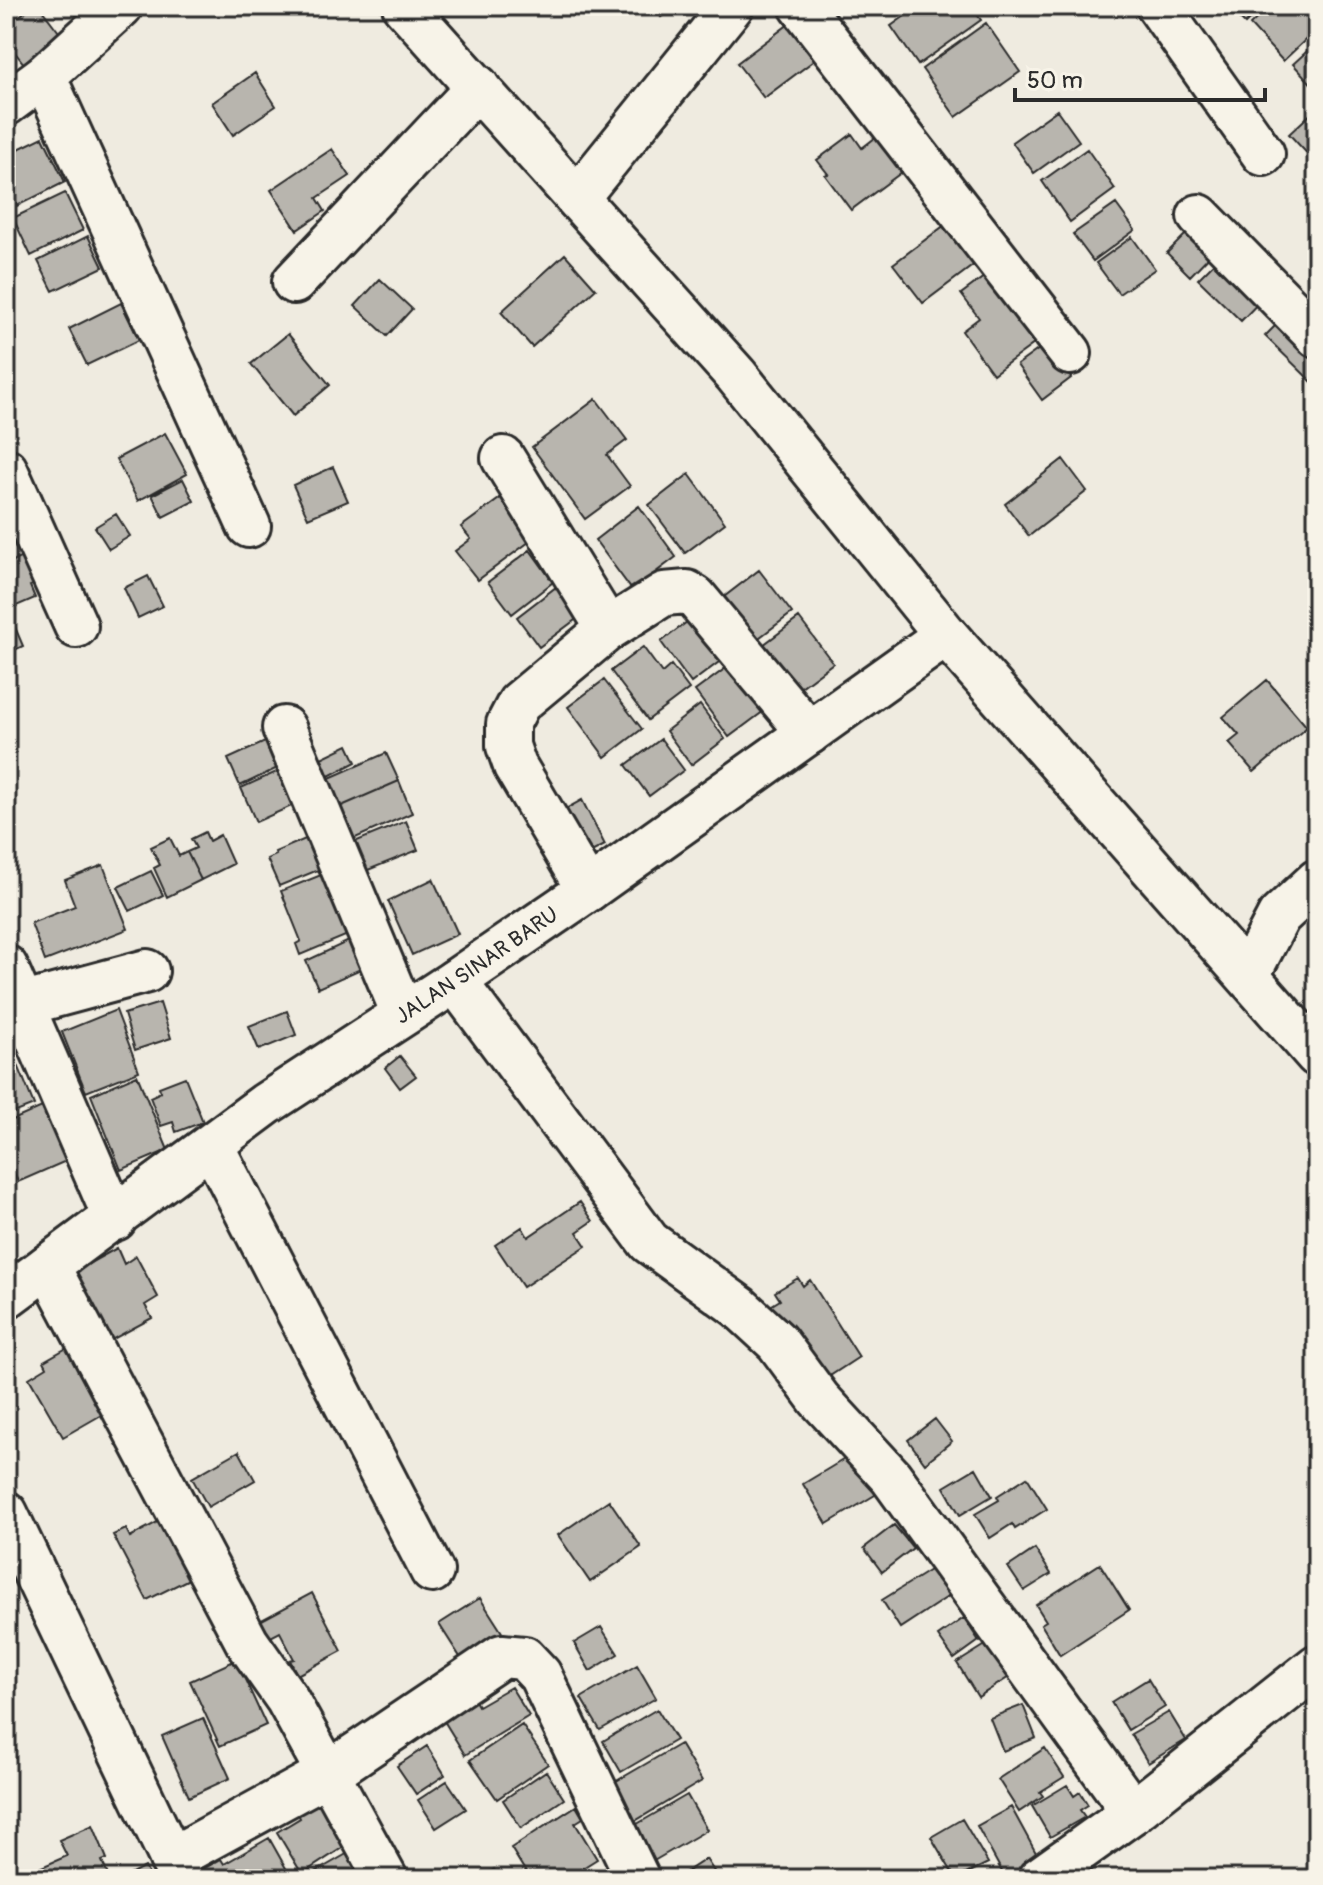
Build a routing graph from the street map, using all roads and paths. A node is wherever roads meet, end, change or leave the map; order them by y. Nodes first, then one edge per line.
1 (404, 6) edge
2 (732, 6) edge
3 (801, 6) edge
4 (1158, 6) edge
5 (99, 13) edge
6 (44, 76) junction
7 (478, 87) junction
8 (6, 104) edge
9 (1263, 154) dead end
10 (577, 198) junction
11 (1199, 216) dead end
12 (294, 282) dead end
13 (1317, 336) edge
14 (1070, 353) dead end
15 (503, 458) dead end
16 (6, 470) edge
17 (249, 526) dead end
18 (76, 626) dead end
19 (608, 629) junction
20 (946, 635) junction
21 (284, 728) dead end
22 (809, 733) junction
23 (1317, 881) edge
24 (588, 890) junction
25 (147, 971) dead end
26 (1248, 975) junction
27 (455, 981) junction
28 (11, 993) edge
29 (403, 1014) junction
30 (1317, 1055) edge
31 (212, 1146) junction
32 (115, 1219) junction
33 (48, 1266) junction
34 (6, 1297) edge
35 (6, 1513) edge
36 (432, 1571) dead end
37 (1317, 1666) edge
38 (327, 1774) junction
39 (1133, 1812) junction
40 (176, 1869) edge
41 (386, 1879) edge
42 (638, 1879) edge
43 (1039, 1879) edge

1 - 7 street
2 - 10 street
3 - 14 street
4 - 9 street
5 - 6 street
6 - 8 street
6 - 17 street
7 - 10 street
7 - 12 street
10 - 20 street
11 - 13 street
15 - 19 street
16 - 18 street
19 - 22 street
19 - 24 street
20 - 22 street, JALAN SINAR BARU
20 - 26 street
21 - 29 street
22 - 24 street, JALAN SINAR BARU
23 - 26 street
24 - 27 street, JALAN SINAR BARU
25 - 28 street
26 - 30 street
27 - 29 street, JALAN SINAR BARU
27 - 39 street
28 - 32 street
29 - 31 street, JALAN SINAR BARU
31 - 32 street, JALAN SINAR BARU
31 - 36 street
32 - 33 street, JALAN SINAR BARU
33 - 34 street, JALAN SINAR BARU
33 - 38 street
35 - 40 street
37 - 39 street
38 - 40 street
38 - 41 street
38 - 42 street
39 - 43 street

